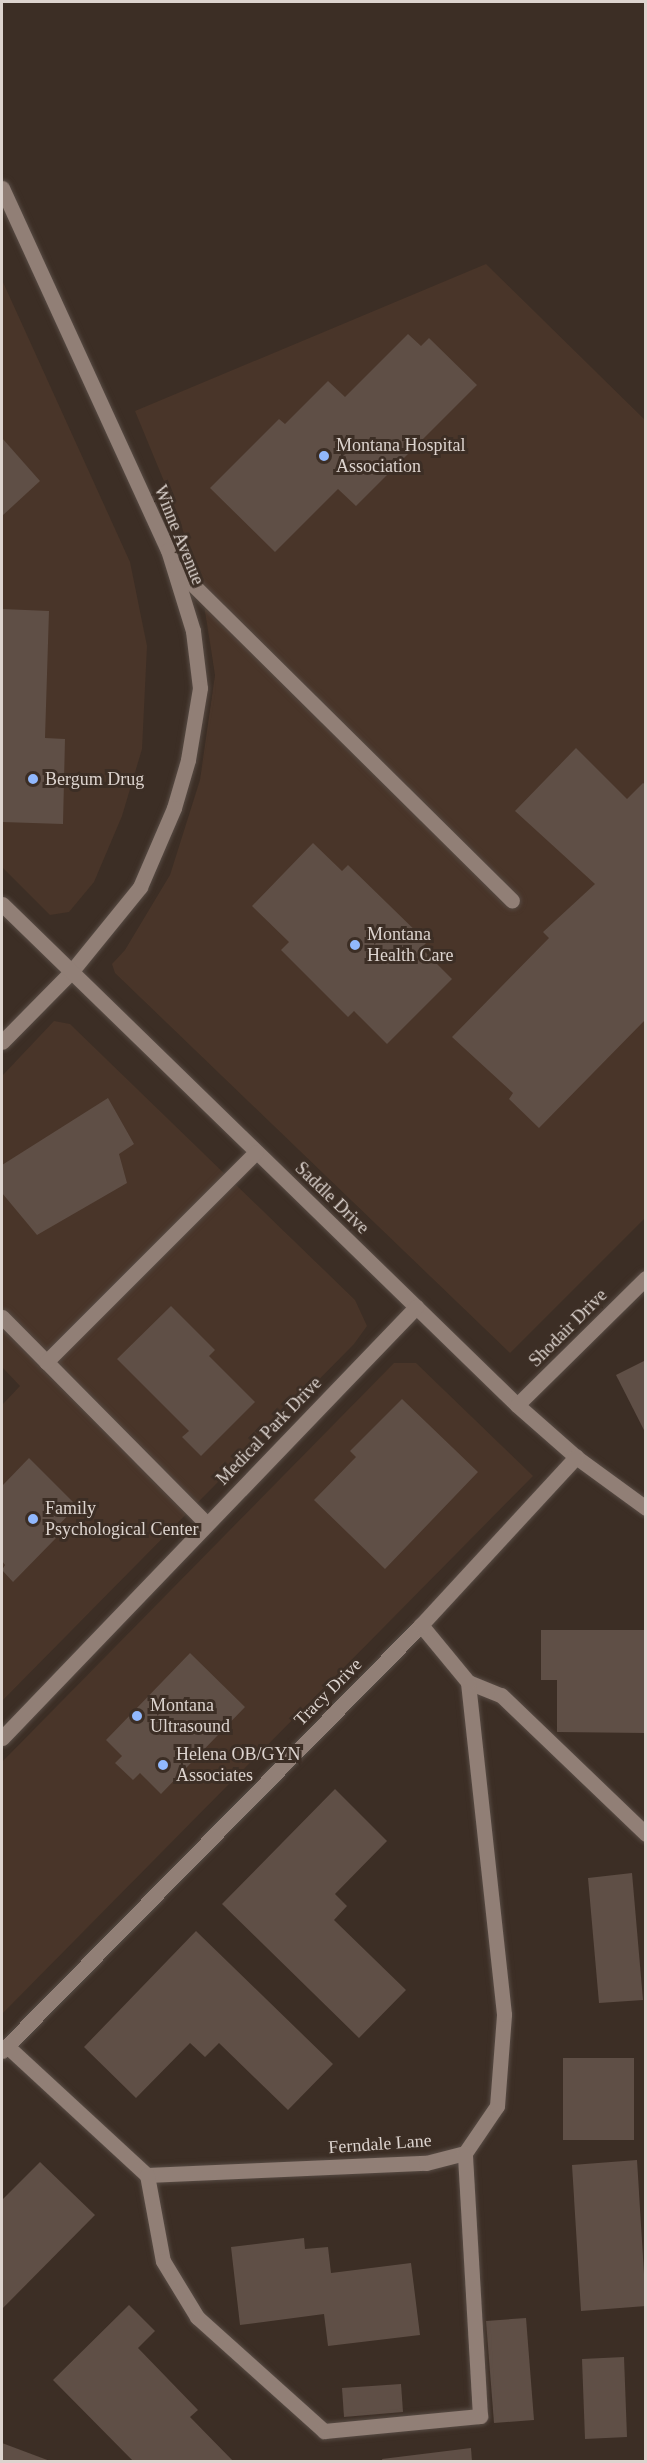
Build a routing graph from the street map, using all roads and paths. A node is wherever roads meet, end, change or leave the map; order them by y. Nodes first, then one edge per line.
1 (2, 188) edge
2 (173, 565) junction
3 (512, 901) dead end
4 (2, 904) edge
5 (71, 972) junction
6 (2, 1042) edge
7 (256, 1152) junction
8 (645, 1278) edge
9 (416, 1307) junction
10 (2, 1317) edge
11 (46, 1362) junction
12 (517, 1405) junction
13 (576, 1457) junction
14 (645, 1508) edge
15 (207, 1524) junction
16 (421, 1625) junction
17 (468, 1682) junction
18 (2, 1738) edge
19 (645, 1834) edge
20 (4, 2048) edge
21 (465, 2153) junction
22 (147, 2175) junction

1 - 2 street, Winne Avenue
2 - 3 street
2 - 5 street, Winne Avenue
4 - 5 street, Saddle Drive
5 - 6 street, Winne Avenue
5 - 7 street, Saddle Drive
7 - 9 street, Saddle Drive
7 - 11 street
8 - 12 street, Shodair Drive
9 - 12 street, Saddle Drive
9 - 15 street, Medical Park Drive
10 - 11 street
11 - 15 street
12 - 13 street, Saddle Drive
13 - 14 street, Saddle Drive
13 - 16 street, Tracy Drive
15 - 18 street, Medical Park Drive
16 - 17 street
16 - 20 street, Tracy Drive
17 - 19 street
17 - 21 street
20 - 22 street
21 - 22 street, Ferndale Lane
21 - 22 street

